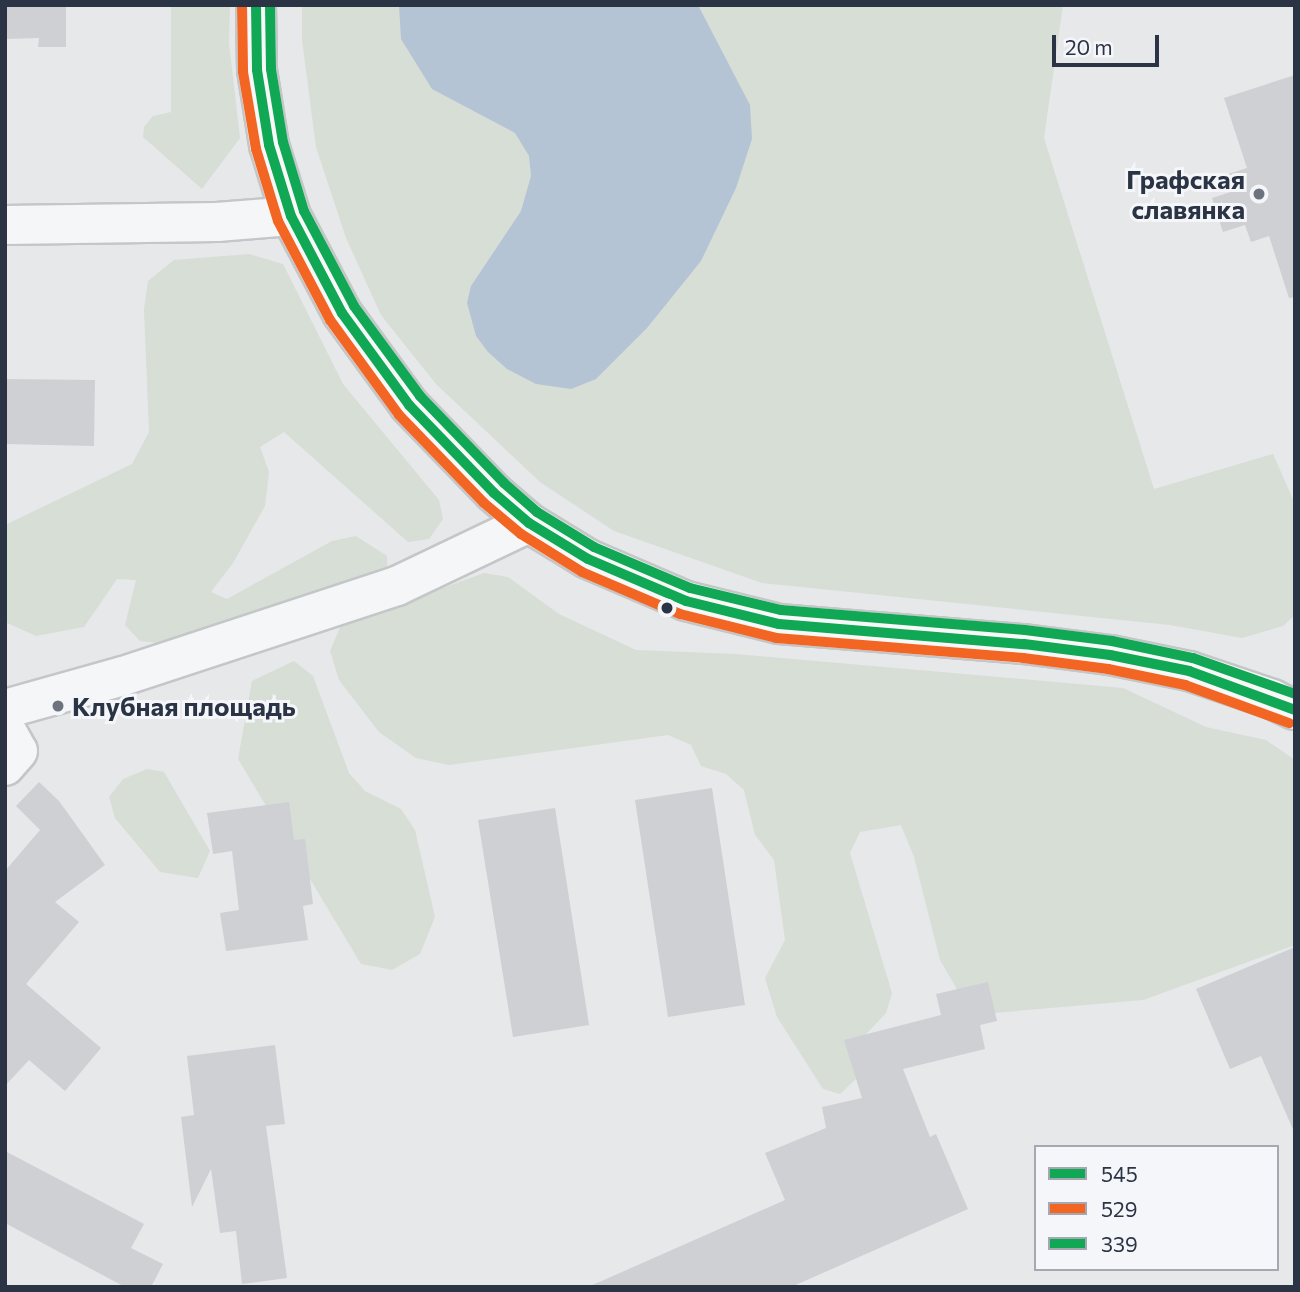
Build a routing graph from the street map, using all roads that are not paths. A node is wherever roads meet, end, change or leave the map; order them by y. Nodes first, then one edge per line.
1 (256, 5) edge
2 (291, 216) junction
3 (5, 225) edge
4 (529, 523) junction
5 (5, 709) edge
6 (1295, 710) edge

1 - 2 main road
2 - 3 street
2 - 4 main road
4 - 5 street
4 - 6 main road

